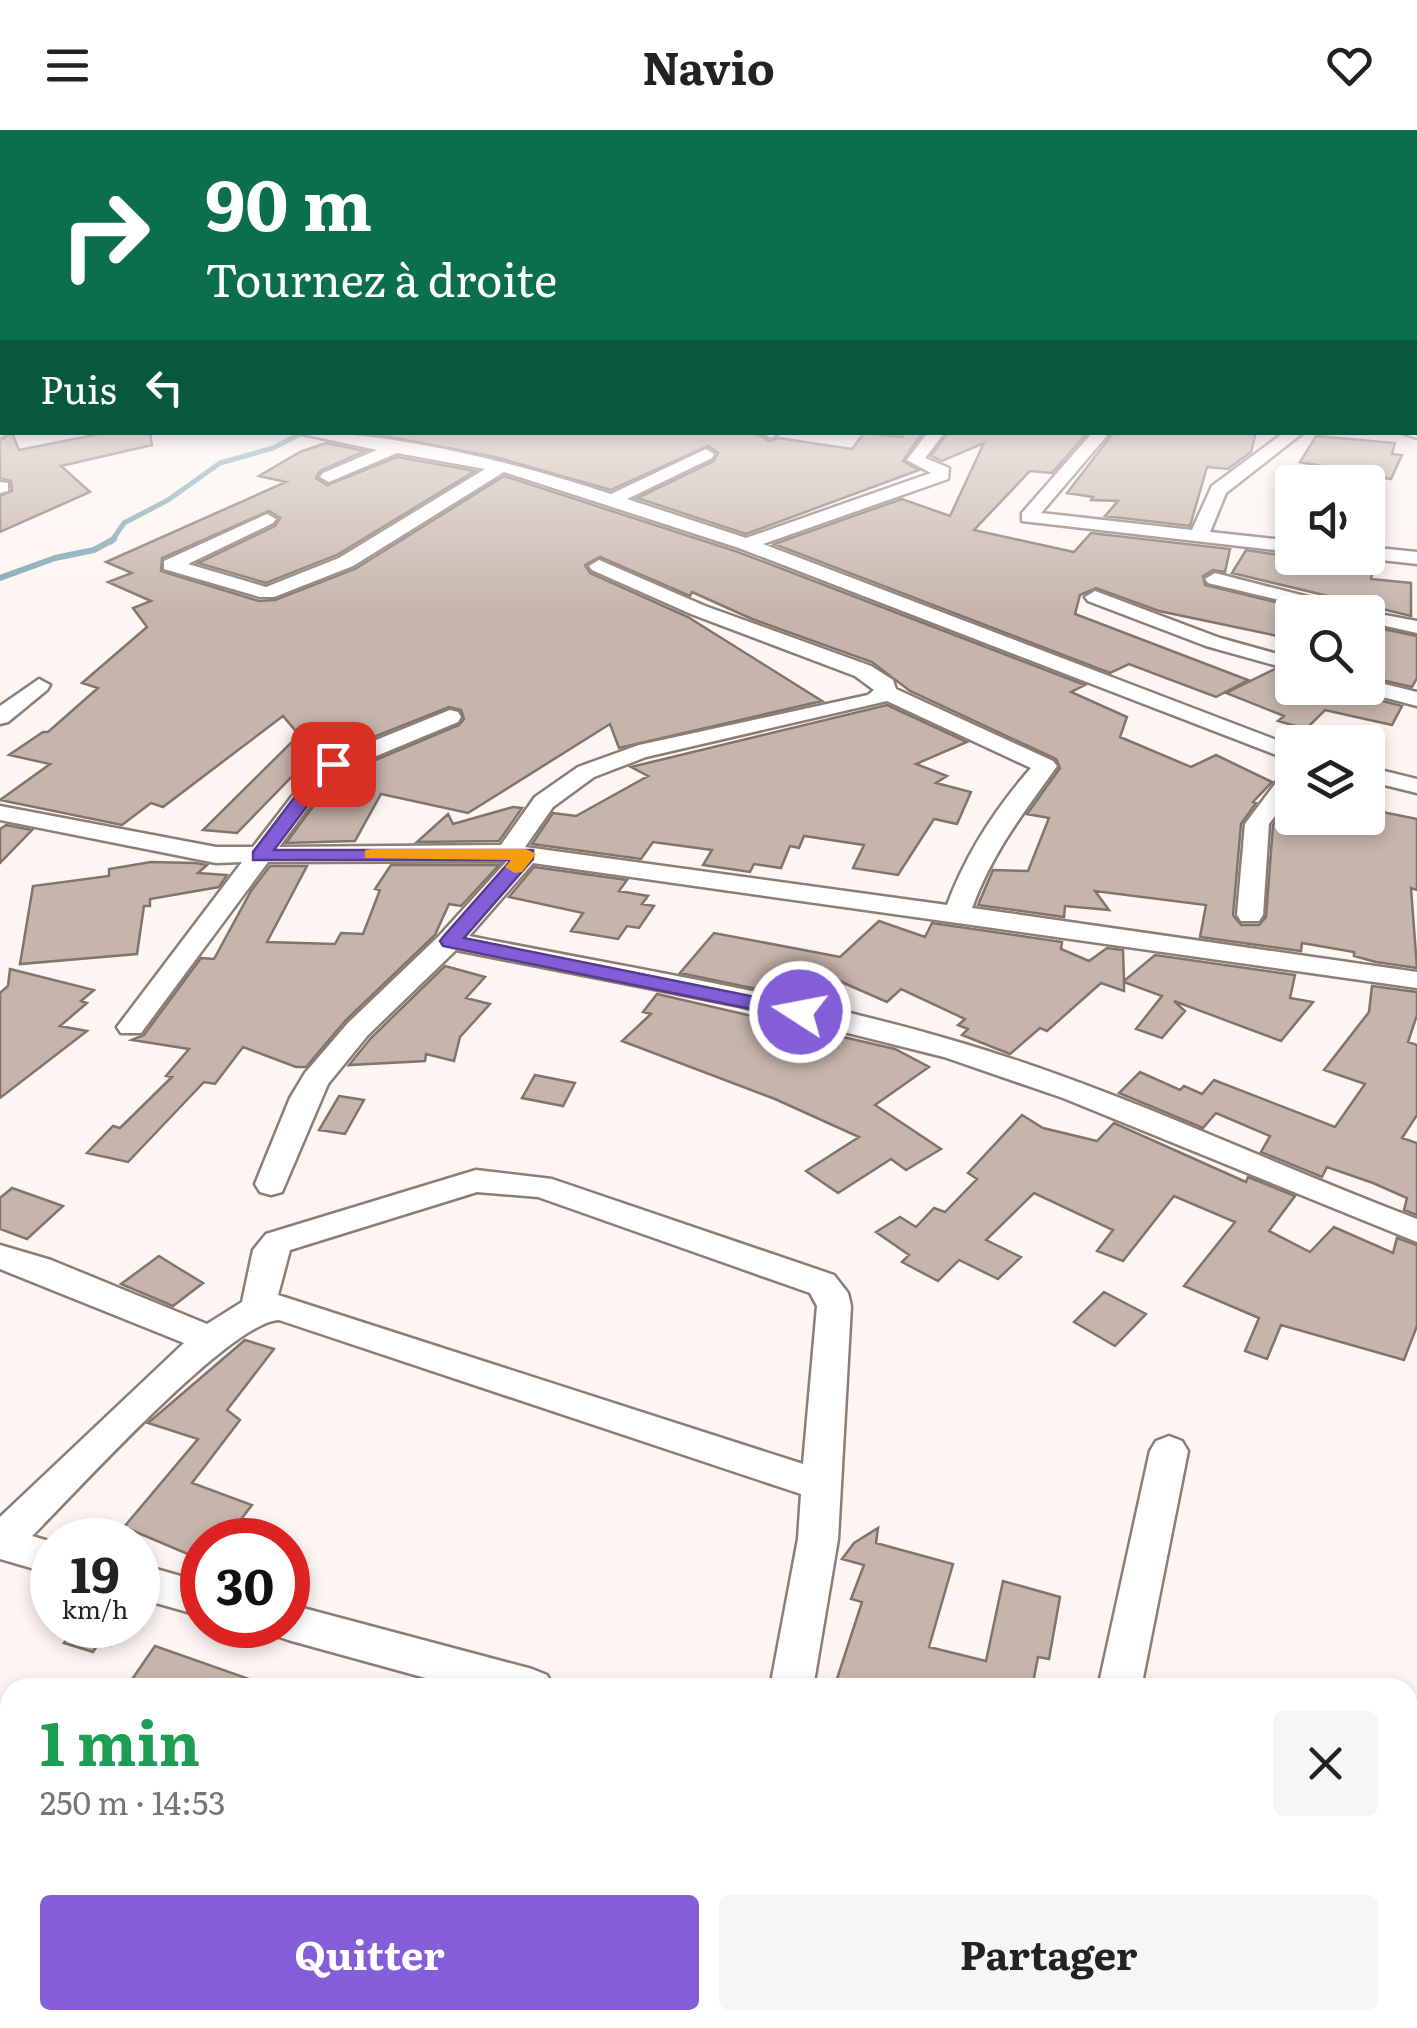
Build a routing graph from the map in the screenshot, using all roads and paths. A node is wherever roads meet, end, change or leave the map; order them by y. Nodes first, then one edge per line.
1 (321, 437) edge
2 (934, 437) edge
3 (1098, 437) edge
4 (1290, 437) edge
5 (393, 449) junction
6 (706, 454) dead end
7 (501, 466) junction
8 (328, 478) dead end
9 (612, 500) junction
10 (268, 518) dead end
11 (1198, 538) junction
12 (746, 544) junction
13 (1275, 545) edge
14 (1385, 555) edge
15 (1417, 558) edge
16 (599, 566) dead end
17 (1215, 579) dead end
18 (1281, 595) edge
19 (1095, 597) dead end
20 (1385, 620) edge
21 (1417, 627) edge
22 (1275, 659) edge
23 (39, 684) dead end
24 (1385, 691) edge
25 (885, 692) junction
26 (1417, 699) edge
27 (0, 717) edge
28 (450, 718) dead end
29 (1275, 747) edge
30 (1385, 778) edge
31 (1417, 786) edge
32 (1275, 800) edge
33 (0, 813) edge
34 (517, 854) junction
35 (260, 856) junction
36 (957, 914) junction
37 (1250, 915) dead end
38 (450, 941) junction
39 (1417, 980) edge
40 (131, 1027) dead end
41 (270, 1184) dead end
42 (1417, 1231) edge
43 (0, 1257) edge
44 (258, 1308) junction
45 (210, 1339) junction
46 (1169, 1452) dead end
47 (821, 1485) junction
48 (0, 1543) edge
49 (30, 1552) edge
50 (310, 1628) edge
51 (495, 1678) edge
52 (794, 1678) edge
53 (1121, 1678) edge

1 - 5 street
2 - 12 street
3 - 11 street
4 - 11 street
5 - 7 street
5 - 8 street
6 - 9 street
7 - 9 street
7 - 10 street
9 - 12 street
11 - 13 street
12 - 29 street
14 - 15 street
16 - 25 street
17 - 18 street
19 - 22 street
20 - 21 street
23 - 27 street
24 - 26 street
25 - 34 street
25 - 36 street
28 - 35 street
30 - 31 street
32 - 37 street
33 - 35 street
34 - 35 street
34 - 36 street
34 - 38 street
35 - 40 street
36 - 39 street
38 - 41 street
38 - 42 street
43 - 45 street
44 - 45 street
44 - 47 street
44 - 47 street
45 - 48 street
46 - 53 street
47 - 52 street
48 - 49 street
50 - 51 street

